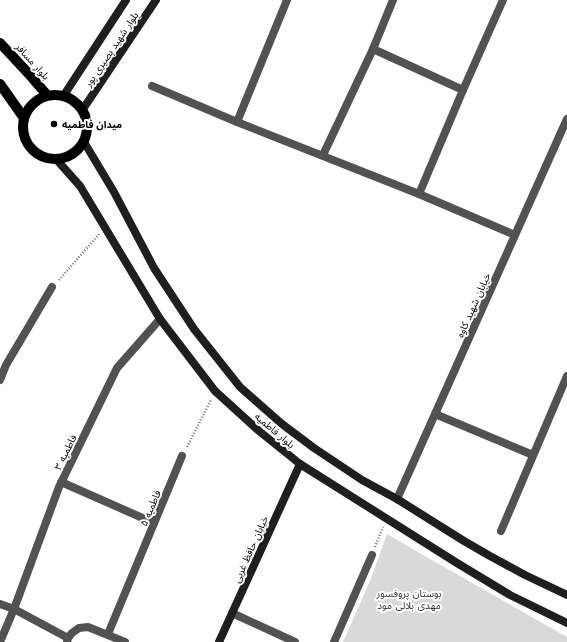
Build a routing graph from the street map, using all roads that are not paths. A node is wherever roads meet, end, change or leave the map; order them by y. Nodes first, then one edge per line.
1 (126, 0) edge
2 (156, 0) edge
3 (287, 0) edge
4 (394, 0) edge
5 (503, 0) edge
6 (0, 43) edge
7 (373, 49) junction
8 (0, 84) edge
9 (152, 86) dead end
10 (463, 90) junction
11 (47, 95) junction
12 (64, 95) junction
13 (83, 109) junction
14 (24, 118) junction
15 (567, 119) edge
16 (236, 122) junction
17 (84, 142) junction
18 (323, 156) junction
19 (56, 159) junction
20 (419, 194) junction
21 (515, 235) junction
22 (52, 287) road end
23 (160, 319) junction
24 (567, 376) edge
25 (0, 380) edge
26 (435, 414) junction
27 (533, 455) junction
28 (182, 456) road end
29 (300, 464) junction
30 (61, 482) junction
31 (397, 500) junction
32 (154, 523) junction
33 (501, 531) dead end
34 (372, 555) road end
35 (567, 595) edge
36 (0, 604) edge
37 (14, 609) junction
38 (232, 613) junction
39 (567, 623) edge
40 (108, 634) junction
41 (68, 640) edge
42 (0, 642) edge
43 (125, 642) edge
44 (219, 642) edge
45 (295, 642) edge
46 (334, 642) edge

1 - 12 main road, بلوار شهید بصیری پور
2 - 13 main road, بلوار شهید بصیری پور
3 - 16 street
4 - 7 street
5 - 10 street
6 - 11 main road, بلوار مسافر
7 - 10 street
7 - 18 street
8 - 14 main road
9 - 16 street
10 - 20 street
11 - 12 main road
11 - 14 main road
12 - 13 main road
13 - 17 main road
14 - 19 main road
15 - 21 street, خیابان شهید کاوه
16 - 18 street
17 - 19 main road
17 - 31 main road, بلوار فاطمیه
18 - 20 street
19 - 23 main road, بلوار فاطمیه
20 - 21 street
21 - 26 street, خیابان شهید کاوه
22 - 25 street
23 - 29 main road, بلوار فاطمیه
23 - 30 street, فاطمیه ۳
24 - 27 street
26 - 27 street
26 - 31 street, خیابان شهید کاوه
27 - 33 street
28 - 32 street, فاطمیه ۵
29 - 38 main road, خیابان حافظ غربی
29 - 39 main road, بلوار فاطمیه
30 - 32 street
30 - 37 street, فاطمیه ۳
31 - 35 main road, بلوار فاطمیه
32 - 40 street, فاطمیه ۵
34 - 46 street
36 - 37 street
37 - 41 street
37 - 42 street, فاطمیه ۳
38 - 44 main road, خیابان حافظ غربی
38 - 45 street
40 - 41 street
40 - 43 street

